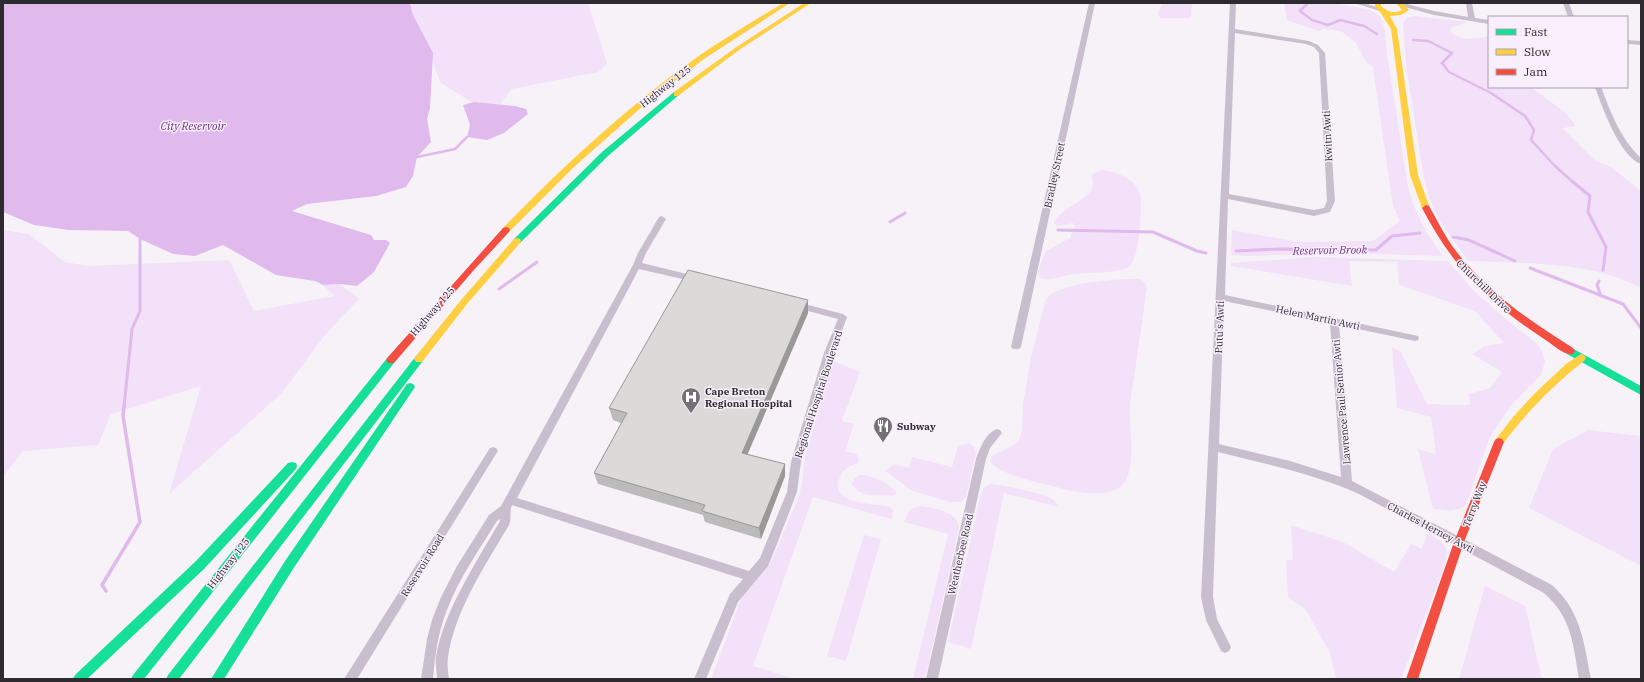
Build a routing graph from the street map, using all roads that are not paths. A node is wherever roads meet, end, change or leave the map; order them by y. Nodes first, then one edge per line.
1 (787, 3) edge
2 (808, 3) edge
3 (1092, 3) edge
4 (1233, 3) edge
5 (1357, 3) edge
6 (1469, 3) edge
7 (1566, 3) edge
8 (1380, 8) edge
9 (1401, 9) edge
10 (1571, 16) edge
11 (1472, 19) junction
12 (1488, 22) edge
13 (1393, 24) junction
14 (1232, 31) junction
15 (1628, 42) edge
16 (1641, 43) edge
17 (1598, 88) edge
18 (1641, 162) edge
19 (1224, 196) junction
20 (662, 219) dead end
21 (637, 265) junction
22 (706, 282) edge
23 (477, 287) junction
24 (1220, 297) junction
25 (790, 303) edge
26 (1334, 321) junction
27 (1415, 338) dead end
28 (1016, 347) dead end
29 (1581, 358) junction
30 (375, 378) junction
31 (1641, 391) edge
32 (997, 433) dead end
33 (1213, 447) junction
34 (493, 451) dead end
35 (1348, 484) junction
36 (507, 505) junction
37 (1459, 542) junction
38 (751, 577) junction
39 (1225, 647) dead end
40 (79, 679) edge
41 (137, 679) edge
42 (172, 679) edge
43 (217, 679) edge
44 (350, 679) edge
45 (427, 679) edge
46 (443, 679) edge
47 (700, 679) edge
48 (932, 679) edge
49 (1412, 679) edge
50 (1585, 679) edge

1 - 30 main road, Highway 125
2 - 23 main road, Highway 125
3 - 28 street, Bradley Street
4 - 14 street, Putu's Awti
5 - 8 street
6 - 11 street
7 - 10 street
8 - 9 main road
8 - 13 main road, Churchill Drive
9 - 11 street
9 - 13 main road
11 - 12 street
13 - 29 main road, Churchill Drive
14 - 19 street, Putu's Awti
14 - 19 street, Kwitn Awti
15 - 16 street
17 - 18 street
19 - 24 street, Putu's Awti
20 - 21 street
21 - 22 street
21 - 36 street
23 - 42 main road, Highway 125
23 - 43 main road
24 - 26 street, Helen Martin Awti
24 - 33 street, Putu's Awti
25 - 38 street, Regional Hospital Boulevard
26 - 27 street, Helen Martin Awti
26 - 35 street, Lawrence Paul Senior Awti
29 - 31 main road, Churchill Drive
29 - 37 main road, Terry Way
30 - 40 main road
30 - 41 main road, Highway 125
32 - 48 street, Weatherbee Road
33 - 35 street, Charles Herney Awti
33 - 39 street, Putu's Awti
34 - 44 street, Reservoir Road
35 - 37 street, Charles Herney Awti
36 - 38 street
36 - 45 street
36 - 46 street
37 - 49 main road, Terry Way
37 - 50 street, Charles Herney Awti
38 - 47 street, Regional Hospital Boulevard

